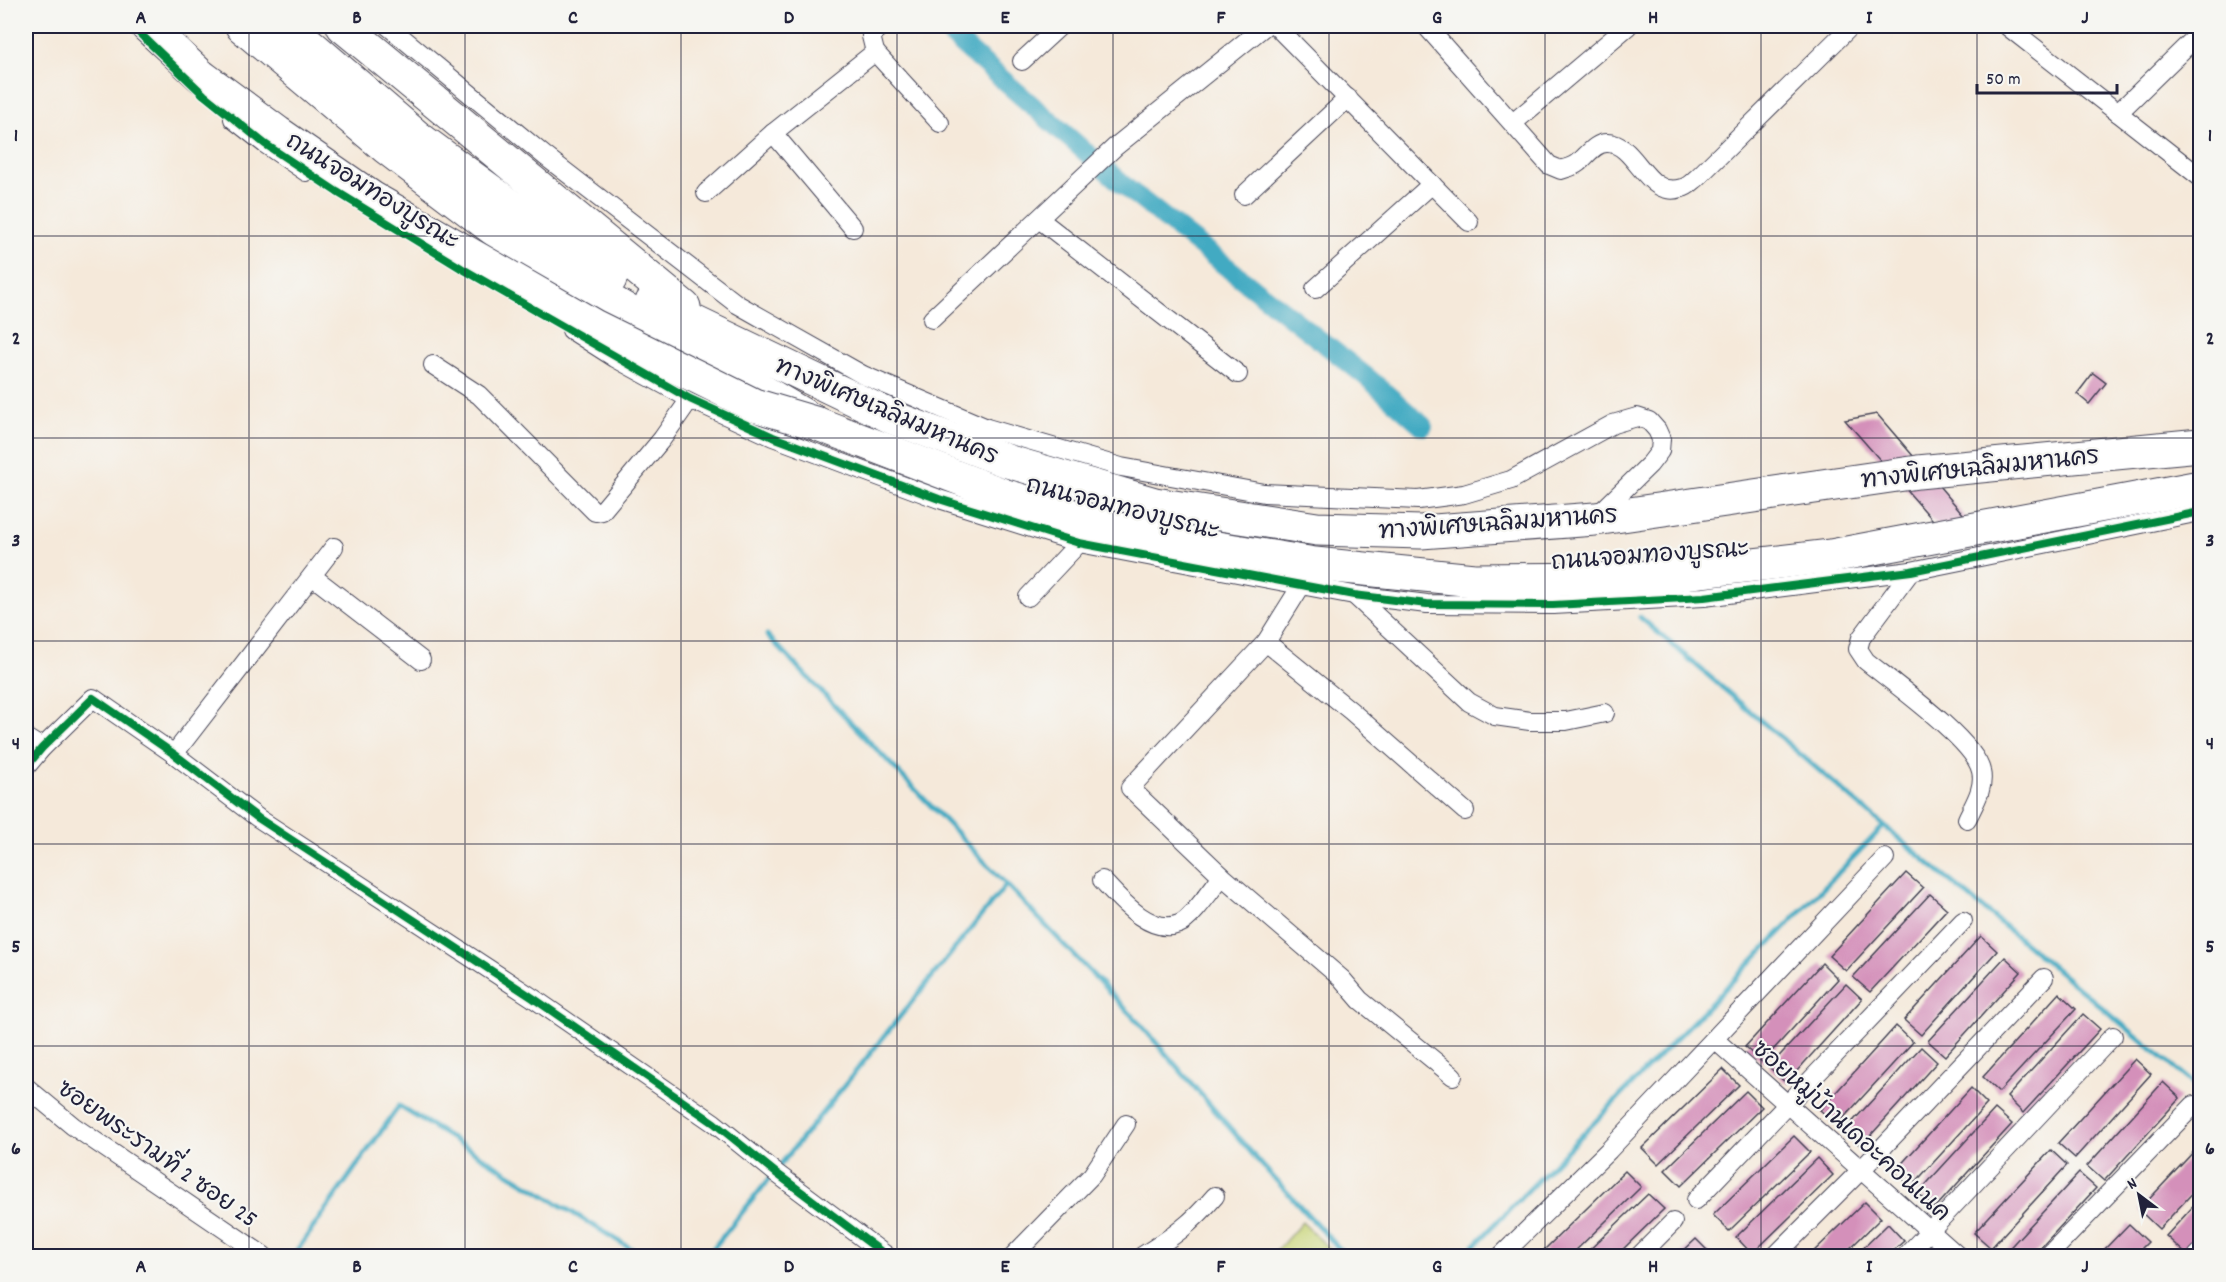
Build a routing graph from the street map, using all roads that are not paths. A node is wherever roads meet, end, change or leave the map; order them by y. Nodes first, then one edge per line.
1 (132, 26) edge
2 (147, 26) edge
3 (157, 26) edge
4 (242, 26) edge
5 (288, 26) edge
6 (343, 26) edge
7 (388, 26) edge
8 (880, 26) edge
9 (1265, 26) edge
10 (1276, 26) edge
11 (1426, 26) edge
12 (1628, 26) edge
13 (1851, 26) edge
14 (2007, 26) edge
15 (1055, 27) edge
16 (2200, 30) edge
17 (875, 52) junction
18 (1022, 61) dead end
19 (1348, 98) junction
20 (2118, 113) junction
21 (940, 123) dead end
22 (1513, 123) junction
23 (773, 133) junction
24 (2200, 177) edge
25 (1432, 184) junction
26 (706, 193) dead end
27 (1245, 195) dead end
28 (1039, 219) junction
29 (1469, 222) dead end
30 (853, 228) dead end
31 (1315, 289) dead end
32 (932, 319) dead end
33 (718, 334) junction
34 (433, 365) dead end
35 (1238, 374) dead end
36 (690, 399) junction
37 (818, 424) junction
38 (2200, 446) edge
39 (2200, 487) edge
40 (2200, 493) edge
41 (2200, 512) edge
42 (1595, 519) junction
43 (1079, 543) junction
44 (334, 547) dead end
45 (1911, 571) junction
46 (312, 576) junction
47 (1301, 586) junction
48 (1354, 596) junction
49 (1028, 597) dead end
50 (1266, 642) junction
51 (422, 660) dead end
52 (1605, 713) dead end
53 (26, 738) edge
54 (42, 748) junction
55 (174, 754) junction
56 (26, 767) edge
57 (1465, 811) dead end
58 (1967, 819) dead end
59 (1885, 858) dead end
60 (1222, 876) junction
61 (1102, 880) dead end
62 (1963, 921) dead end
63 (2044, 978) dead end
64 (2113, 1036) dead end
65 (1714, 1039) junction
66 (1453, 1076) dead end
67 (26, 1087) edge
68 (1788, 1105) junction
69 (2194, 1105) dead end
70 (1126, 1124) dead end
71 (1861, 1170) junction
72 (1215, 1196) dead end
73 (1696, 1200) dead end
74 (1673, 1222) dead end
75 (1930, 1231) junction
76 (1513, 1253) edge
77 (2200, 1253) edge
78 (1154, 1254) edge
79 (264, 1257) edge
80 (887, 1257) edge
81 (1013, 1257) edge
82 (1639, 1257) edge
83 (1775, 1257) edge
84 (1906, 1257) edge
85 (1958, 1257) edge
86 (2048, 1257) edge
87 (2197, 1257) edge

1 - 36 street, ถนนจอมทองบูรณะ
2 - 37 highway, bridge
3 - 40 street, ถนนจอมทองบูรณะ
4 - 37 highway, bridge
5 - 33 highway
6 - 33 highway
7 - 42 street
8 - 17 street
9 - 28 street
10 - 19 street
11 - 22 street
12 - 22 street
13 - 22 street
14 - 20 street
15 - 18 street
16 - 20 street
17 - 21 street
17 - 23 street
19 - 25 street
19 - 27 street
20 - 24 street
23 - 26 street
23 - 30 street
25 - 29 street
25 - 31 street
28 - 32 street
28 - 35 street
33 - 42 highway, ทางพิเศษเฉลิมมหานคร
34 - 36 street
36 - 43 street, ถนนจอมทองบูรณะ
37 - 39 highway, ทางพิเศษเฉลิมมหานคร
38 - 42 highway, ทางพิเศษเฉลิมมหานคร
41 - 45 street, ถนนจอมทองบูรณะ
43 - 47 street, ถนนจอมทองบูรณะ
43 - 49 street
44 - 46 street
45 - 48 street, ถนนจอมทองบูรณะ
45 - 58 street
46 - 51 street
46 - 55 street
47 - 48 street, ถนนจอมทองบูรณะ
47 - 50 street
48 - 52 street
50 - 57 street
50 - 60 street
53 - 54 street
54 - 55 street
54 - 56 street
55 - 80 street
59 - 65 street, ซอยหมู่บ้านเดอะคอนเนค
60 - 61 street
60 - 66 street
62 - 68 street
63 - 71 street
64 - 75 street
65 - 68 street, ซอยหมู่บ้านเดอะคอนเนค
65 - 76 street, ซอยหมู่บ้านเดอะคอนเนค
67 - 79 street, ซอยพระรามที่ 2 ซอย 25
68 - 71 street, ซอยหมู่บ้านเดอะคอนเนค
68 - 73 street
69 - 86 street
70 - 81 street
71 - 75 street, ซอยหมู่บ้านเดอะคอนเนค
71 - 83 street
72 - 78 street
74 - 82 street
75 - 84 street
75 - 85 street, ซอยหมู่บ้านเดอะคอนเนค
77 - 87 street

